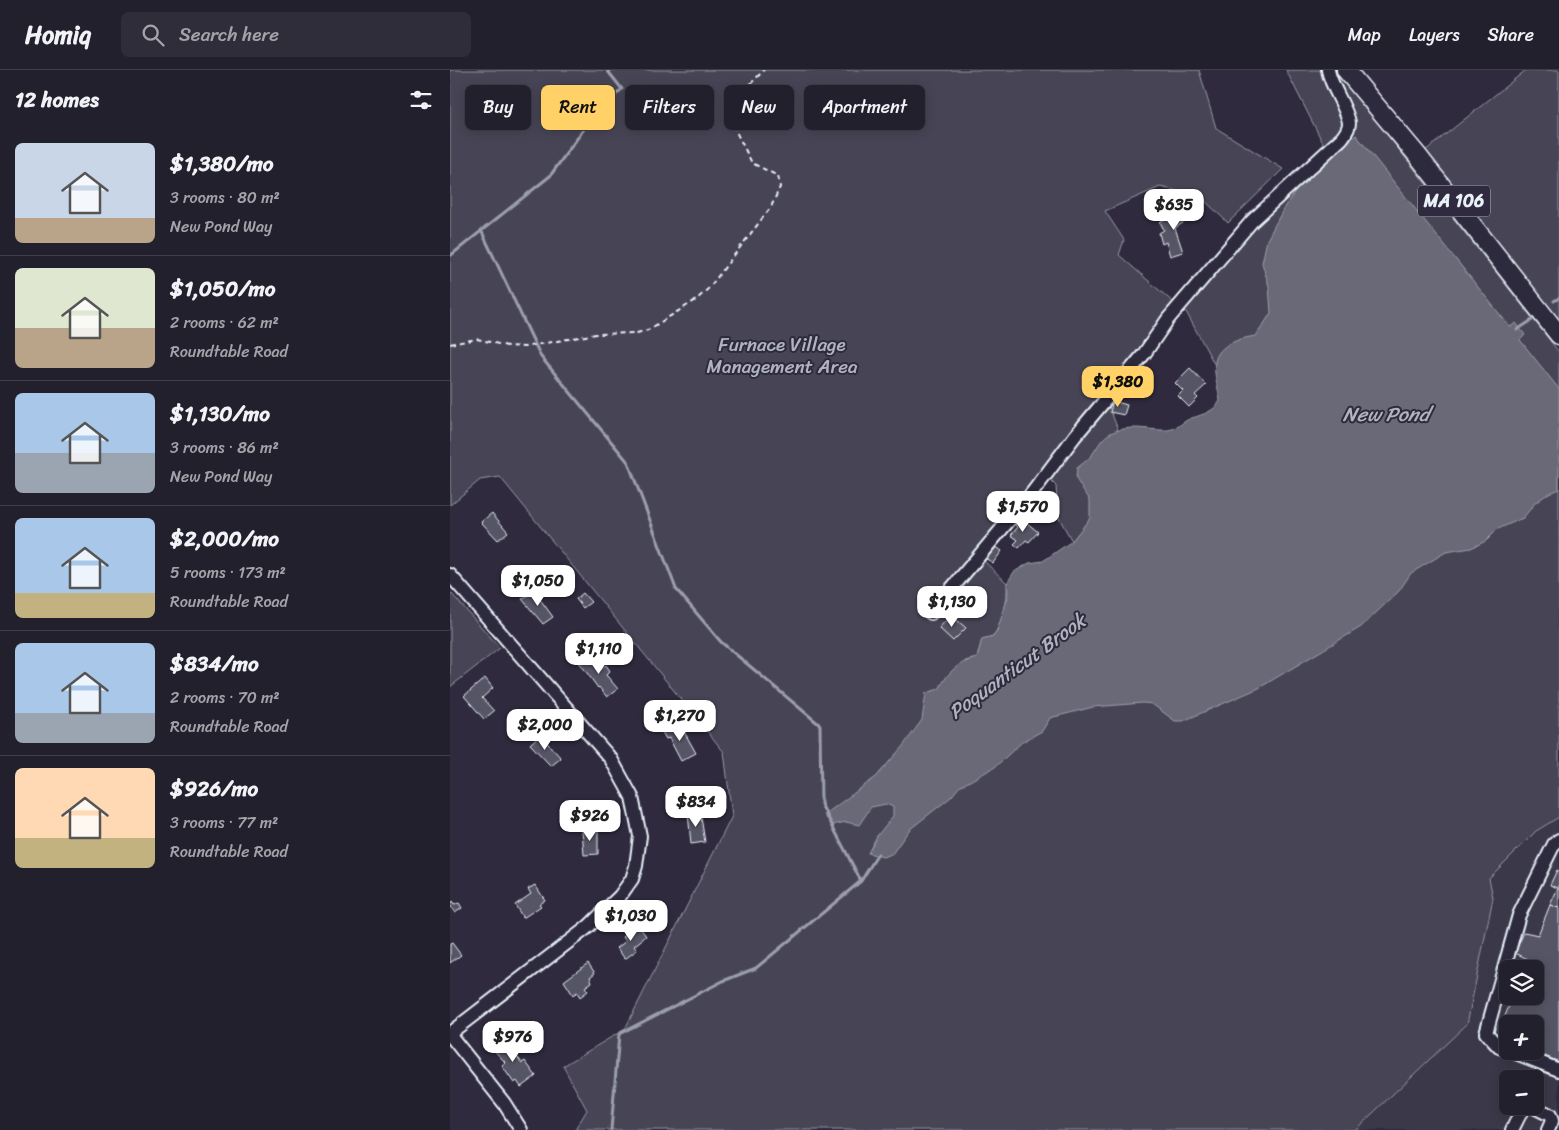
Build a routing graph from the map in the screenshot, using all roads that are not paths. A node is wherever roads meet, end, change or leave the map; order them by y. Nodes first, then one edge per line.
1 (1328, 70) edge
2 (1346, 70) edge
3 (1559, 335) edge
4 (450, 575) edge
5 (931, 613) dead end
6 (1559, 840) edge
7 (450, 1034) edge
8 (1499, 1047) edge
9 (1533, 1060) edge
10 (1559, 1070) edge
11 (1544, 1112) edge
12 (1520, 1115) edge
13 (521, 1130) edge
14 (1512, 1130) edge
15 (1548, 1130) edge

1 - 5 street
2 - 3 highway, MA 106
4 - 7 street
6 - 8 street
7 - 13 street
9 - 10 street
11 - 15 street
12 - 14 street

